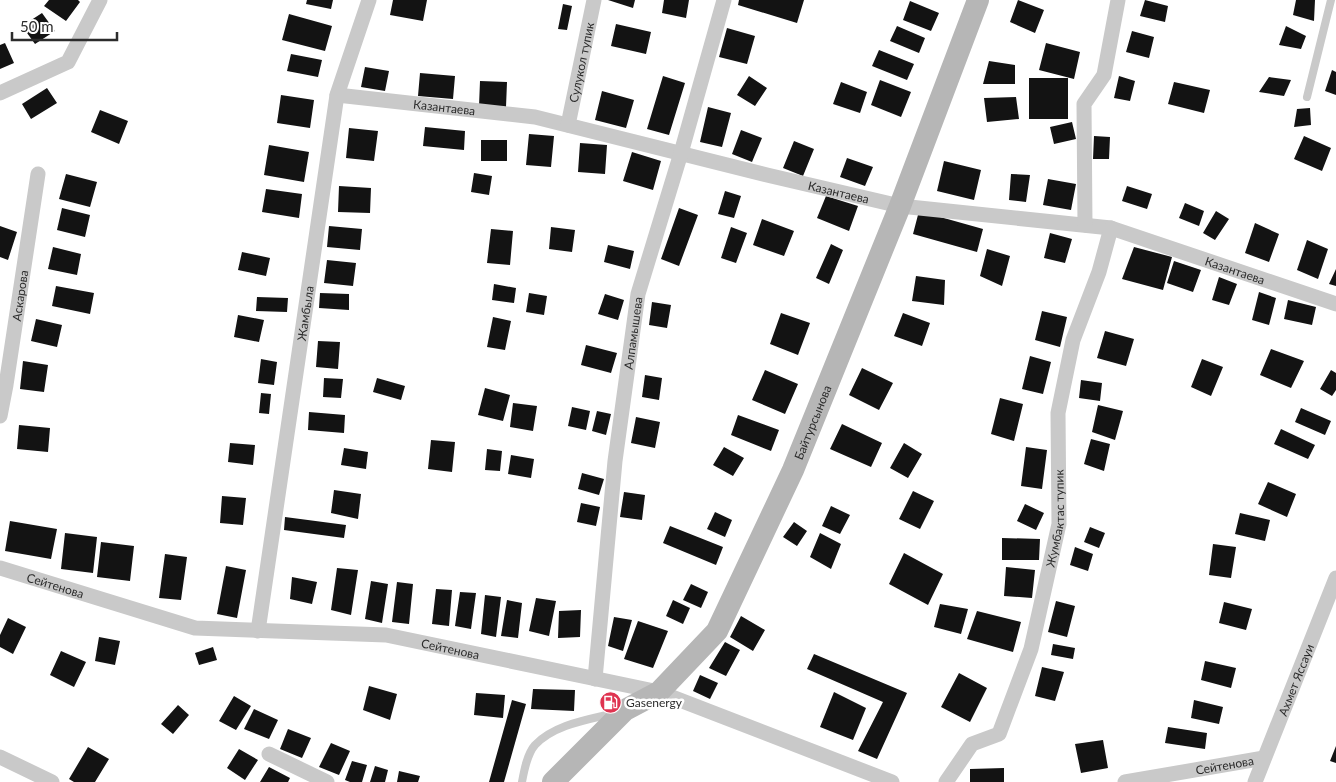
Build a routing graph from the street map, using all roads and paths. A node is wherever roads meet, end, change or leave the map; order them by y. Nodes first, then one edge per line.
1 (370, 0) edge
2 (594, 0) edge
3 (724, 0) edge
4 (978, 0) edge
5 (1118, 0) edge
6 (1332, 0) edge
7 (95, 2) edge
8 (0, 93) edge
9 (337, 95) junction
10 (1307, 97) dead end
11 (568, 125) junction
12 (681, 154) junction
13 (38, 174) dead end
14 (900, 206) junction
15 (1085, 225) junction
16 (1111, 228) junction
17 (1336, 304) edge
18 (3, 385) edge
19 (0, 416) edge
20 (0, 568) edge
21 (1336, 578) edge
22 (258, 631) junction
23 (596, 679) junction
24 (659, 692) junction
25 (626, 710) junction
26 (269, 754) dead end
27 (0, 757) edge
28 (1264, 758) junction
29 (52, 782) edge
30 (327, 782) edge
31 (522, 782) edge
32 (553, 782) edge
33 (892, 782) edge
34 (946, 782) edge
35 (1125, 782) edge
36 (1255, 782) edge

1 - 9 street, Жамбыла
2 - 11 street, Сулукол тупик
3 - 12 street, Алпамышева
4 - 14 main road, Байтурсынова
5 - 15 street
6 - 10 lane
7 - 8 street
9 - 11 street, Казантаева
9 - 22 street, Жамбыла
11 - 12 street, Казантаева
12 - 14 street, Казантаева
12 - 23 street, Алпамышева
13 - 18 street, Аскарова
14 - 15 street, Казантаева
14 - 24 main road, Байтурсынова
15 - 16 street, Казантаева
16 - 17 street, Казантаева
16 - 34 street, Жумбактас тупик
18 - 19 street, Аскарова
20 - 22 street, Сейтенова
21 - 28 street, Ахмет Яссауи
22 - 23 street, Сейтенова
23 - 24 street, Сейтенова
24 - 25 main road, Байтурсынова
24 - 33 street, Сейтенова
25 - 31 lane
25 - 32 main road, Байтурсынова
26 - 30 street
27 - 29 street
28 - 35 street, Сейтенова
28 - 36 street, Ахмет Яссауи

